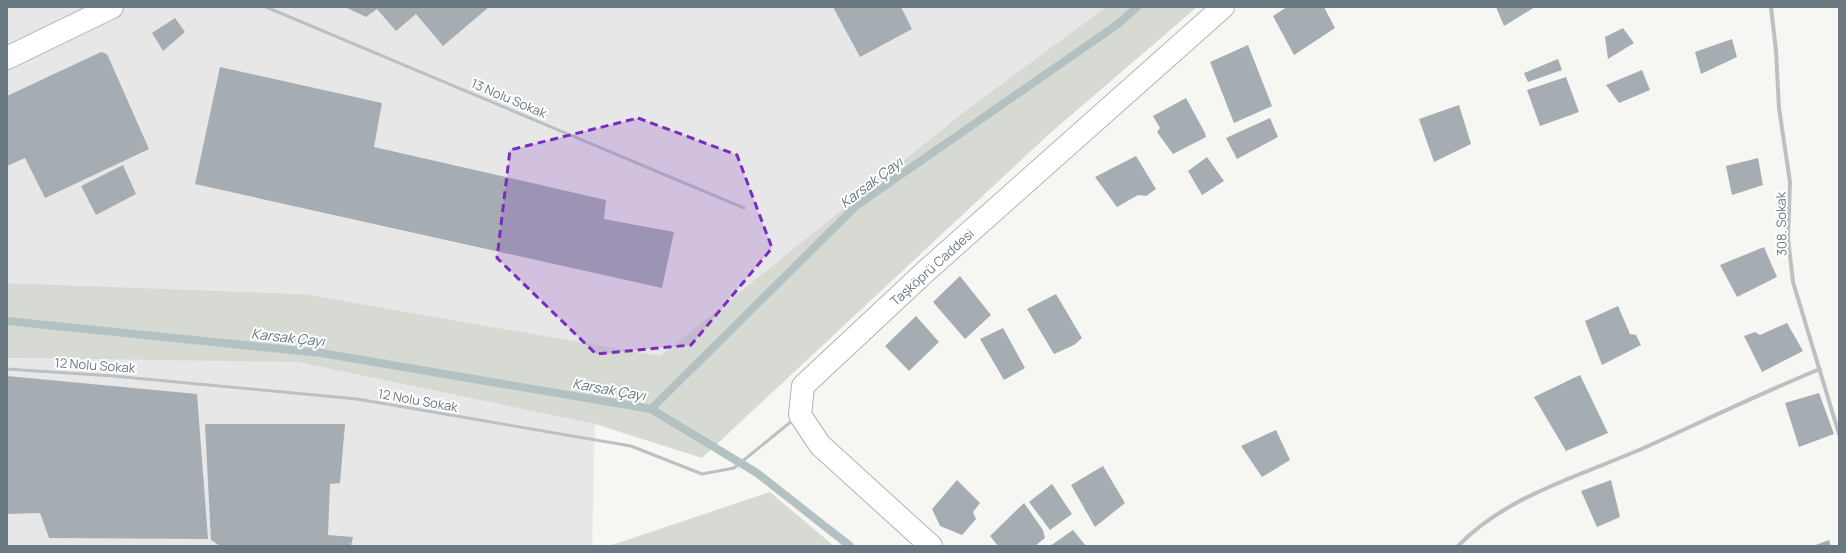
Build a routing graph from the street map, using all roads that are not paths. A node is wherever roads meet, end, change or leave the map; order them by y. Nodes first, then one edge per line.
1 (112, 7) edge
2 (266, 7) edge
3 (1223, 7) edge
4 (1771, 7) edge
5 (7, 58) edge
6 (744, 208) dead end
7 (7, 369) edge
8 (1820, 369) junction
9 (800, 415) junction
10 (1839, 434) edge
11 (931, 546) edge
12 (1458, 546) edge

1 - 5 street
2 - 6 lane, 13 Nolu Sokak
3 - 9 street, Taşköprü Caddesi
4 - 8 street, 308. Sokak
7 - 9 lane, 12 Nolu Sokak
8 - 10 street, 308. Sokak
8 - 12 street
9 - 11 street

